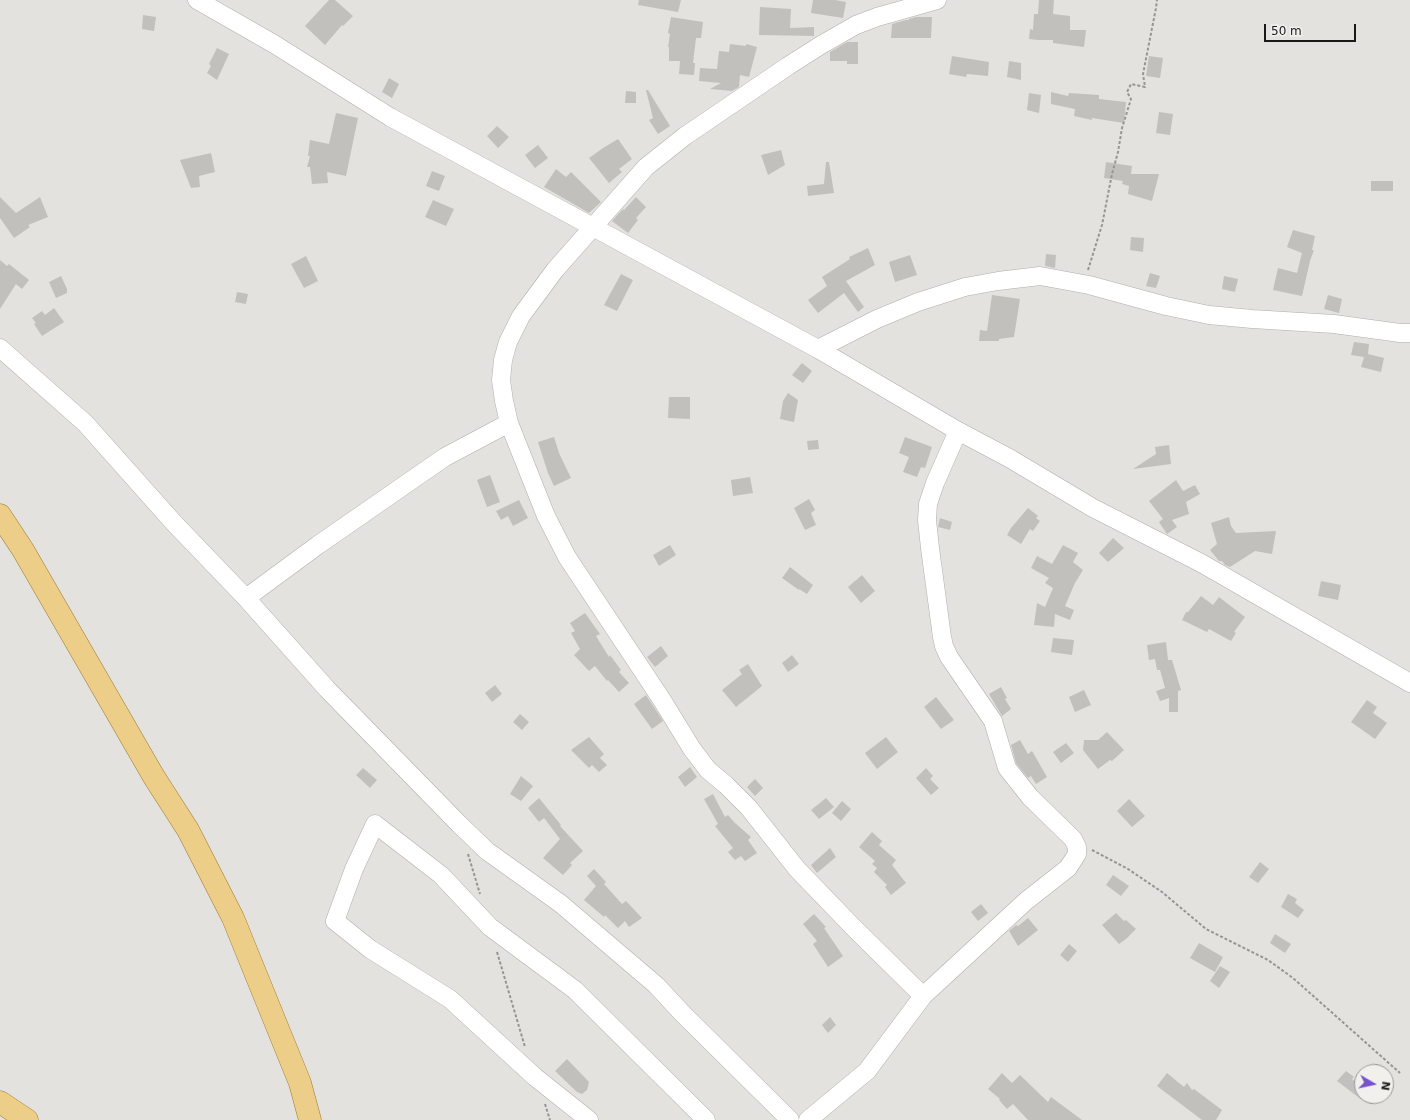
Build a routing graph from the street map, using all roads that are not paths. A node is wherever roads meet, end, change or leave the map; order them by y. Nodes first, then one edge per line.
1 (197, 0) edge
2 (937, 0) edge
3 (593, 226) junction
4 (1410, 333) edge
5 (0, 348) edge
6 (818, 349) junction
7 (509, 423) junction
8 (958, 431) junction
9 (0, 515) edge
10 (246, 598) junction
11 (1410, 683) edge
12 (924, 996) junction
13 (0, 1102) edge
14 (27, 1120) edge
15 (310, 1120) edge
16 (589, 1120) edge
17 (706, 1120) edge
18 (790, 1120) edge
19 (808, 1120) edge

1 - 3 street
2 - 3 street
3 - 6 street
3 - 7 street
4 - 6 street
5 - 10 street
6 - 8 street
7 - 10 street
7 - 12 street
8 - 11 street
8 - 12 street
9 - 15 main road
10 - 18 street
12 - 19 street
13 - 14 main road
16 - 17 street

